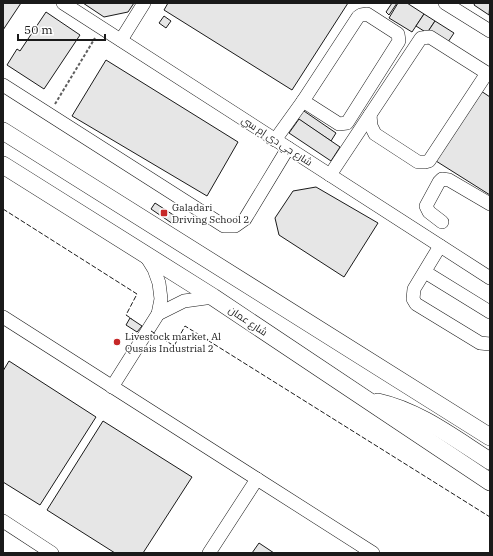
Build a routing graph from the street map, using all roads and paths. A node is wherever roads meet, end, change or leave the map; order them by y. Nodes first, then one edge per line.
1 (63, 3) edge
2 (144, 3) edge
3 (446, 3) edge
4 (101, 28) junction
5 (490, 31) edge
6 (121, 40) junction
7 (488, 74) edge
8 (3, 85) edge
9 (303, 101) junction
10 (48, 115) junction
11 (370, 115) junction
12 (3, 131) edge
13 (275, 140) junction
14 (288, 148) junction
15 (3, 165) edge
16 (330, 175) junction
17 (490, 204) edge
18 (442, 222) dead end
19 (440, 246) junction
20 (146, 256) junction
21 (424, 272) junction
22 (490, 278) edge
23 (213, 297) junction
24 (490, 312) edge
25 (158, 314) junction
26 (3, 317) edge
27 (490, 344) edge
28 (112, 387) junction
29 (364, 399) junction
30 (490, 437) edge
31 (490, 461) edge
32 (257, 479) junction
33 (490, 482) edge
34 (3, 522) edge
35 (52, 553) edge
36 (209, 553) edge
37 (373, 553) edge

1 - 4 street, شارع جي دي إم سي
2 - 6 street
3 - 5 street
4 - 6 street, شارع جي دي إم سي
4 - 10 path
6 - 13 street, شارع جي دي إم سي
7 - 11 street
7 - 11 street
8 - 10 street
9 - 9 street
9 - 13 street
10 - 14 street
11 - 16 street
12 - 30 main road
13 - 14 street, شارع جي دي إم سي
14 - 16 street, شارع جي دي إم سي
15 - 20 main road, شارع عمان
16 - 19 street, شارع جي دي إم سي
17 - 18 street
19 - 21 street
19 - 22 street, شارع جي دي إم سي
20 - 23 main road, شارع عمان
20 - 25 street
21 - 24 street
21 - 27 street
23 - 25 street
23 - 29 main road, شارع عمان
25 - 28 street
26 - 28 street
28 - 32 street
29 - 31 main road
29 - 33 main road, شارع عمان
32 - 36 street
32 - 37 street
34 - 35 street

